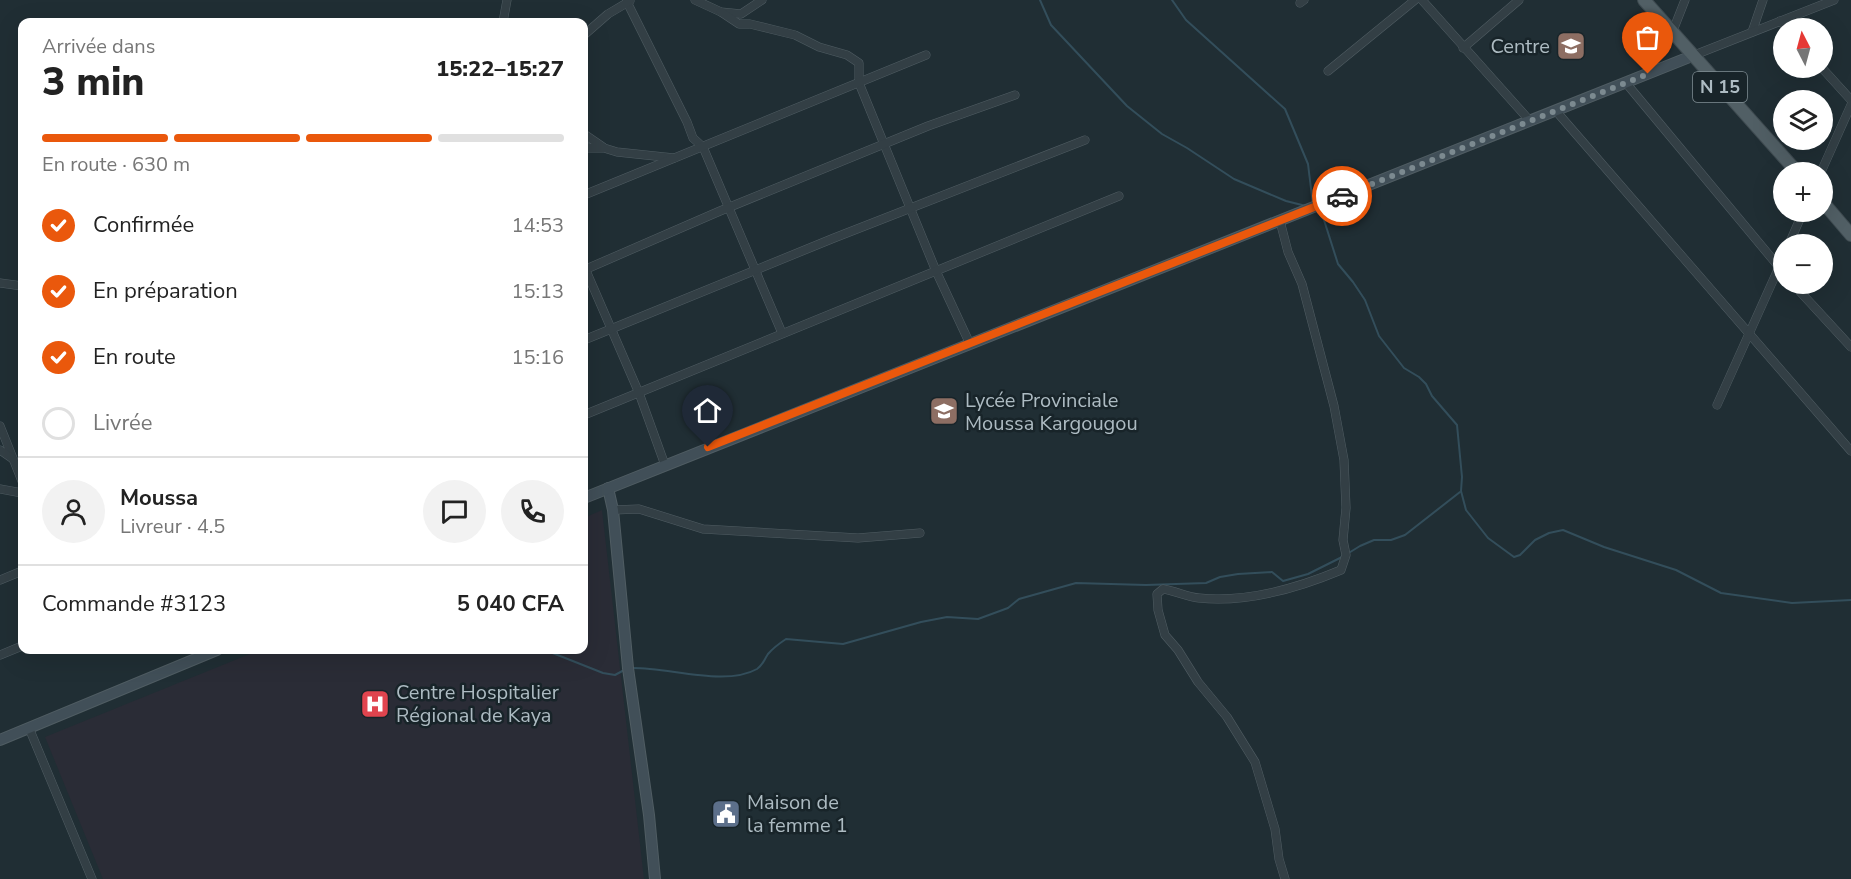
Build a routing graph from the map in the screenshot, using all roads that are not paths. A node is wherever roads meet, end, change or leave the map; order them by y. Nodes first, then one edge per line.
1 (507, 0) edge
2 (695, 0) edge
3 (762, 0) edge
4 (1415, 0) edge
5 (1422, 0) edge
6 (1519, 0) edge
7 (1644, 0) edge
8 (1685, 0) edge
9 (1763, 0) edge
10 (1834, 0) edge
11 (629, 1) edge
12 (721, 12) junction
13 (504, 18) edge
14 (1788, 18) edge
15 (1773, 24) edge
16 (588, 32) edge
17 (1752, 32) junction
18 (1672, 33) junction
19 (1463, 48) junction
20 (926, 55) dead end
21 (1692, 56) junction
22 (1328, 71) dead end
23 (1831, 78) edge
24 (859, 83) junction
25 (1626, 83) junction
26 (1015, 95) dead end
27 (1851, 100) edge
28 (1851, 105) edge
29 (1556, 111) junction
30 (1530, 121) junction
31 (588, 137) edge
32 (1085, 140) dead end
33 (884, 144) junction
34 (703, 147) junction
35 (588, 148) edge
36 (604, 148) junction
37 (675, 158) junction
38 (1788, 162) edge
39 (1825, 162) edge
40 (588, 193) edge
41 (1119, 196) dead end
42 (728, 207) junction
43 (910, 208) junction
44 (1833, 214) edge
45 (1280, 221) junction
46 (1851, 235) edge
47 (1773, 260) edge
48 (588, 266) edge
49 (755, 270) junction
50 (936, 271) junction
51 (588, 277) edge
52 (0, 283) edge
53 (18, 285) edge
54 (1773, 286) edge
55 (1802, 294) edge
56 (611, 329) junction
57 (782, 333) junction
58 (1749, 334) junction
59 (588, 338) edge
60 (970, 344) junction
61 (1851, 347) edge
62 (639, 393) junction
63 (1717, 405) dead end
64 (588, 413) edge
65 (0, 426) edge
66 (0, 450) edge
67 (1851, 451) edge
68 (13, 459) junction
69 (665, 465) junction
70 (18, 471) edge
71 (608, 488) junction
72 (0, 489) edge
73 (18, 492) edge
74 (588, 496) edge
75 (614, 510) junction
76 (920, 533) dead end
77 (18, 573) edge
78 (0, 580) edge
79 (18, 648) edge
80 (207, 654) edge
81 (0, 655) edge
82 (29, 728) junction
83 (0, 740) edge
84 (92, 879) edge
85 (655, 879) edge
86 (1285, 879) edge

1 - 13 street
2 - 12 street
3 - 12 street
4 - 22 street
5 - 19 street
6 - 19 street
7 - 18 main road, N 15
8 - 18 street
9 - 17 street
10 - 14 street
11 - 16 street
11 - 34 street
12 - 24 street
15 - 17 street
17 - 21 street
18 - 21 main road, N 15
19 - 30 street
20 - 24 street
21 - 25 main road
21 - 38 main road, N 15
23 - 27 street
24 - 33 street
24 - 34 street
25 - 29 main road
25 - 47 street
26 - 33 street
28 - 39 street
29 - 30 main road
29 - 58 street
30 - 45 main road
31 - 36 street
32 - 43 street
33 - 42 street
33 - 43 street
34 - 37 street
34 - 42 street
35 - 36 street
36 - 37 street
37 - 40 street
41 - 50 street
42 - 48 street
42 - 49 street
43 - 49 street
43 - 50 street
44 - 46 main road
45 - 60 main road
45 - 86 street
49 - 56 street
49 - 57 street
50 - 57 street
50 - 60 street
51 - 56 street
52 - 53 street
54 - 58 street
55 - 61 street
56 - 59 street
56 - 62 street
57 - 62 street
58 - 63 street
58 - 67 street
60 - 69 main road
62 - 64 street
62 - 69 street
65 - 68 street
66 - 68 street
68 - 70 street
69 - 71 main road
71 - 74 main road
71 - 75 main road
72 - 73 street
75 - 76 street
75 - 85 main road
77 - 78 street
79 - 81 street
80 - 82 main road
82 - 83 main road
82 - 84 street

